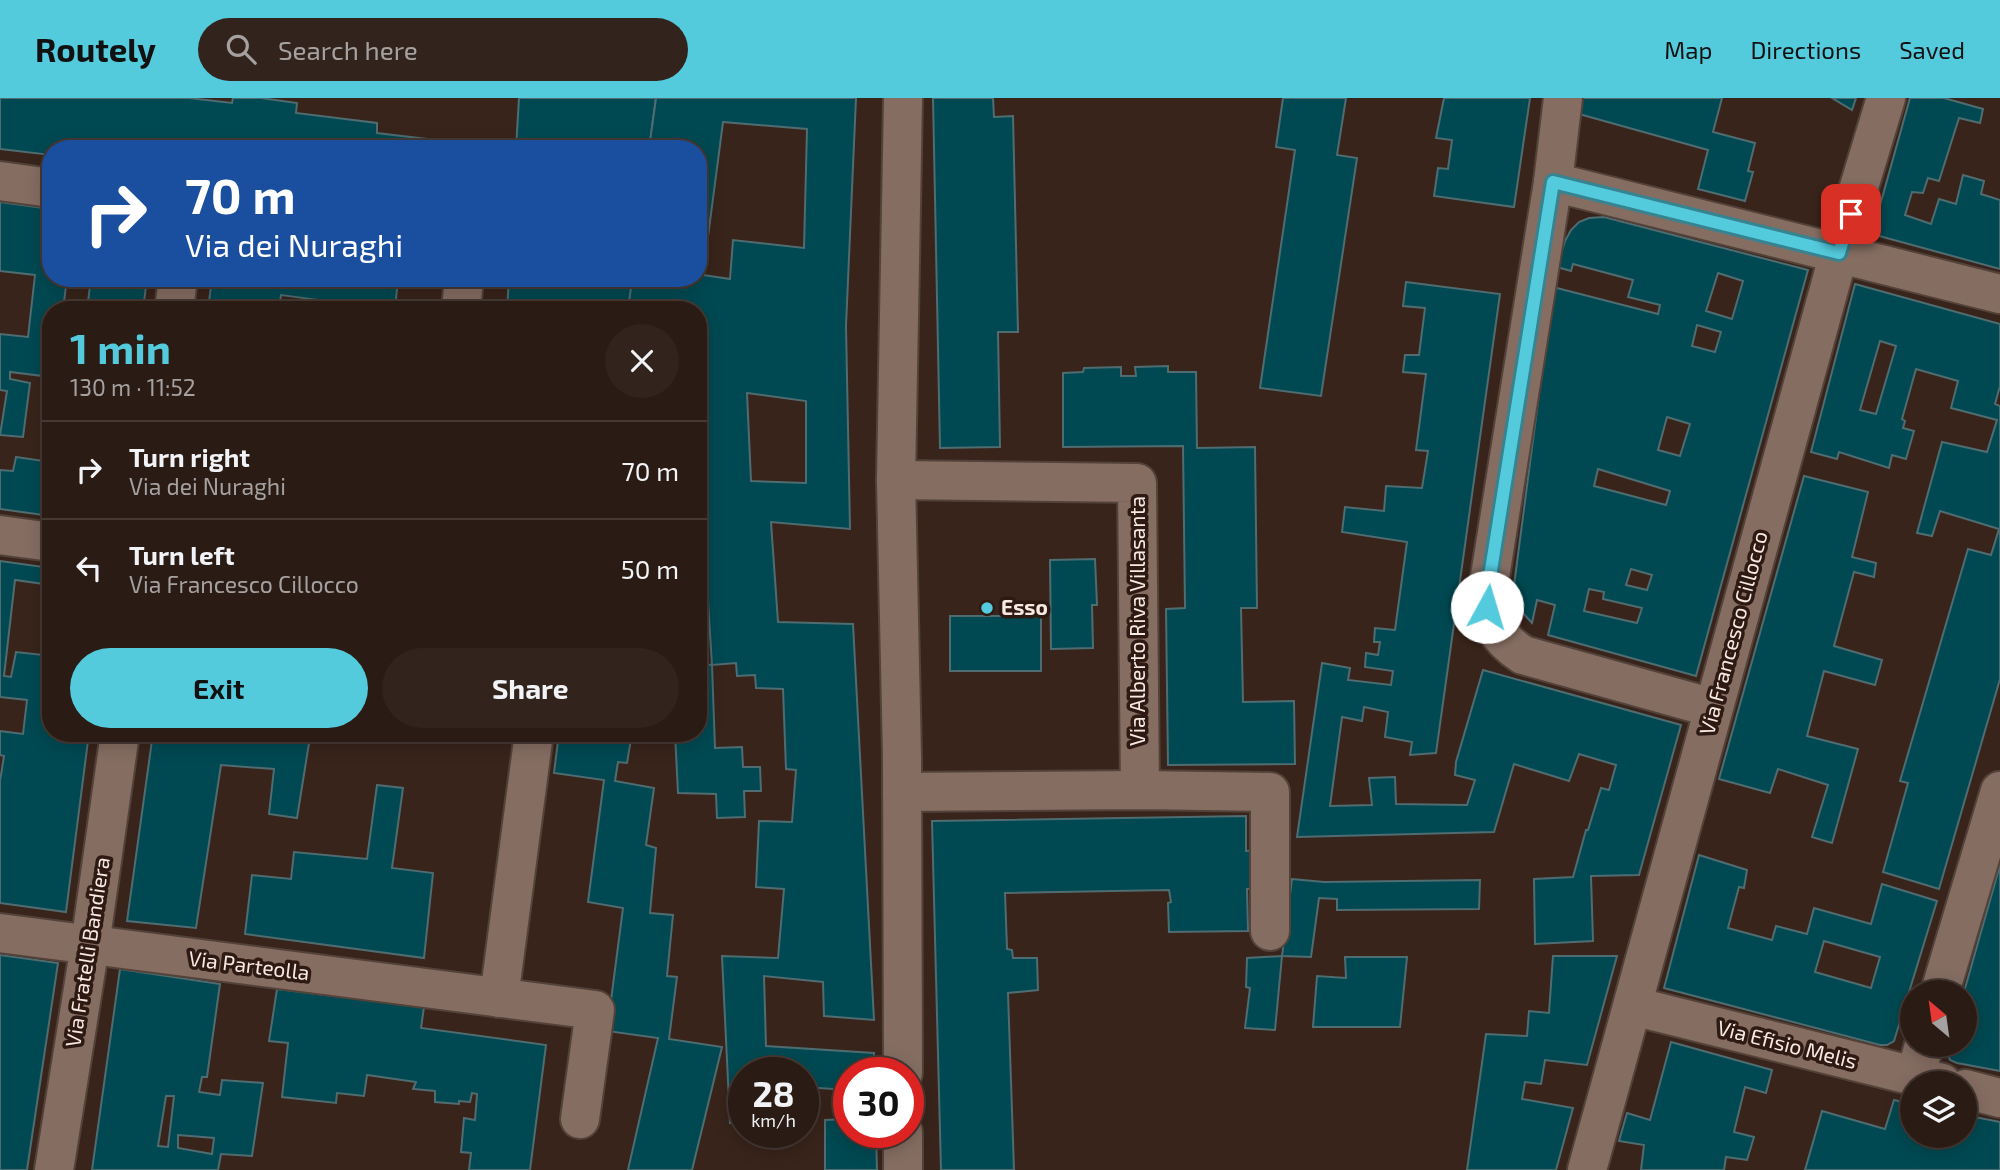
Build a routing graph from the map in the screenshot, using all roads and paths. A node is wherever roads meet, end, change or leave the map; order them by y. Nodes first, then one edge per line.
1 (903, 98) edge
2 (1563, 98) edge
3 (1886, 98) edge
4 (0, 181) edge
5 (1553, 182) junction
6 (42, 187) edge
7 (1839, 253) junction
8 (2000, 295) edge
9 (896, 480) junction
10 (0, 535) edge
11 (42, 541) edge
12 (1713, 708) junction
13 (119, 742) edge
14 (533, 742) edge
15 (1140, 790) junction
16 (2000, 791) edge
17 (902, 792) junction
18 (1270, 931) dead end
19 (0, 933) edge
20 (90, 945) junction
21 (1944, 980) edge
22 (499, 998) junction
23 (1633, 1006) junction
24 (903, 1057) edge
25 (1927, 1068) edge
26 (1977, 1092) edge
27 (2000, 1098) edge
28 (580, 1119) dead end
29 (903, 1148) edge
30 (54, 1170) edge
31 (903, 1170) edge
32 (1587, 1170) edge

1 - 9 street
2 - 5 street
3 - 7 street, Via Francesco Cillocco
4 - 6 street
5 - 7 street
5 - 12 street
7 - 8 street
7 - 12 street, Via Francesco Cillocco
9 - 15 street, Via Alberto Riva Villasanta
9 - 17 street
10 - 11 street
12 - 23 street, Via Francesco Cillocco
13 - 20 street, Via Fratelli Bandiera
14 - 22 street
15 - 17 street
15 - 18 street
16 - 21 street
17 - 24 street
19 - 20 street, Via Parteolla
20 - 22 street, Via Parteolla
20 - 30 street, Via Fratelli Bandiera
22 - 28 street, Via Parteolla
23 - 25 street, Via Efisio Melis
23 - 32 street, Via Francesco Cillocco
26 - 27 street
29 - 31 street

